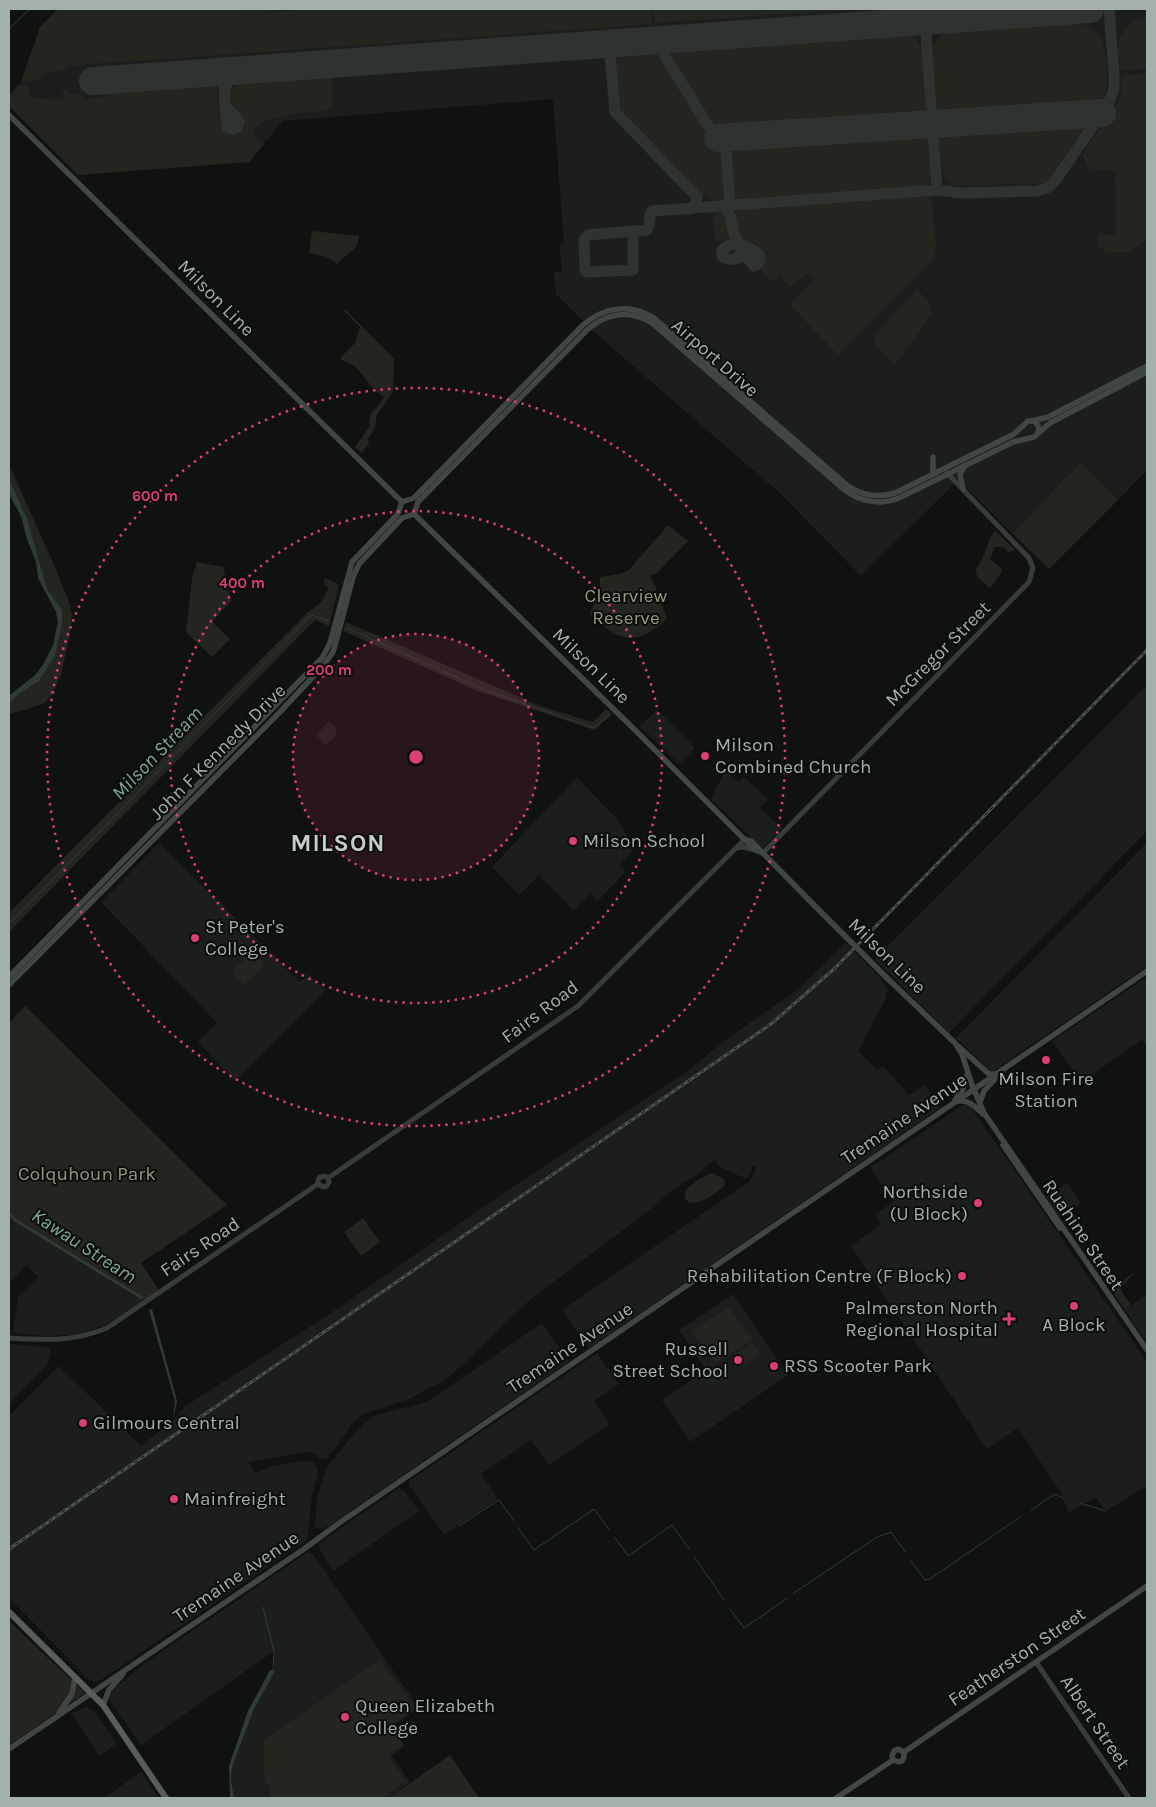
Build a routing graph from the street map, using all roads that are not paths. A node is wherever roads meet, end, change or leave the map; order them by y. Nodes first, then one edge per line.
1 (9, 115) edge
2 (1147, 366) edge
3 (1147, 372) edge
4 (1032, 420) junction
5 (1022, 425) junction
6 (1034, 436) junction
7 (933, 457) dead end
8 (965, 465) junction
9 (943, 468) junction
10 (933, 473) junction
11 (948, 474) junction
12 (963, 489) junction
13 (409, 499) junction
14 (402, 502) junction
15 (417, 507) junction
16 (400, 509) junction
17 (414, 514) junction
18 (407, 517) junction
19 (238, 750) junction
20 (745, 839) junction
21 (736, 848) junction
22 (755, 850) junction
23 (762, 853) junction
24 (1147, 971) edge
25 (9, 977) edge
26 (9, 985) edge
27 (955, 1043) junction
28 (967, 1070) junction
29 (1001, 1072) junction
30 (974, 1090) junction
31 (953, 1104) junction
32 (980, 1105) junction
33 (942, 1111) junction
34 (990, 1121) junction
35 (996, 1130) junction
36 (9, 1338) edge
37 (1147, 1350) edge
38 (1147, 1356) edge
39 (1147, 1586) edge
40 (9, 1612) edge
41 (1036, 1662) junction
42 (127, 1669) junction
43 (75, 1677) junction
44 (92, 1693) junction
45 (103, 1705) junction
46 (56, 1716) junction
47 (9, 1749) edge
48 (166, 1798) edge
49 (836, 1798) edge
50 (1129, 1798) edge

1 - 14 main road, Milson Line
2 - 4 main road
3 - 6 main road, Airport Drive
4 - 5 main road
4 - 6 main road
5 - 6 main road
5 - 9 main road, Airport Drive
6 - 8 main road, Airport Drive
7 - 10 main road
8 - 11 main road, Airport Drive
8 - 12 main road
9 - 10 main road, Airport Drive
9 - 11 street, McGregor Street
10 - 13 main road, Airport Drive
11 - 12 street, McGregor Street
11 - 15 main road, Airport Drive
12 - 23 street, McGregor Street
13 - 14 main road
13 - 15 main road
14 - 16 main road
15 - 17 main road
16 - 18 main road
16 - 19 main road, John F Kennedy Drive
17 - 18 main road
17 - 20 main road, Milson Line
18 - 19 main road, John F Kennedy Drive
19 - 25 main road, John F Kennedy Drive
19 - 26 main road, John F Kennedy Drive
20 - 21 street, Fairs Road
20 - 22 main road, Milson Line
20 - 23 main road, Milson Line
21 - 22 street
21 - 36 street, Fairs Road
22 - 23 main road, Milson Line
23 - 27 main road, Milson Line, bridge
24 - 29 main road, Tremaine Avenue
27 - 28 main road, Milson Line
27 - 29 main road
28 - 30 main road, Milson Line
28 - 33 main road
29 - 30 main road, Tremaine Avenue
29 - 32 main road
30 - 31 main road, Tremaine Avenue
30 - 32 main road, Ruahine Street
31 - 33 main road, Tremaine Avenue
31 - 34 main road
32 - 34 main road, Ruahine Street
33 - 42 main road, Tremaine Avenue
34 - 35 main road, Ruahine Street
35 - 37 main road, Ruahine Street
35 - 38 main road, Ruahine Street
39 - 41 main road, Featherston Street
40 - 43 highway
41 - 49 main road, Featherston Street
41 - 50 street, Albert Street
42 - 44 main road, Tremaine Avenue
42 - 45 main road
43 - 44 highway
43 - 46 main road
44 - 45 highway
44 - 46 main road, Tremaine Avenue
45 - 48 highway
46 - 47 main road, Tremaine Avenue

